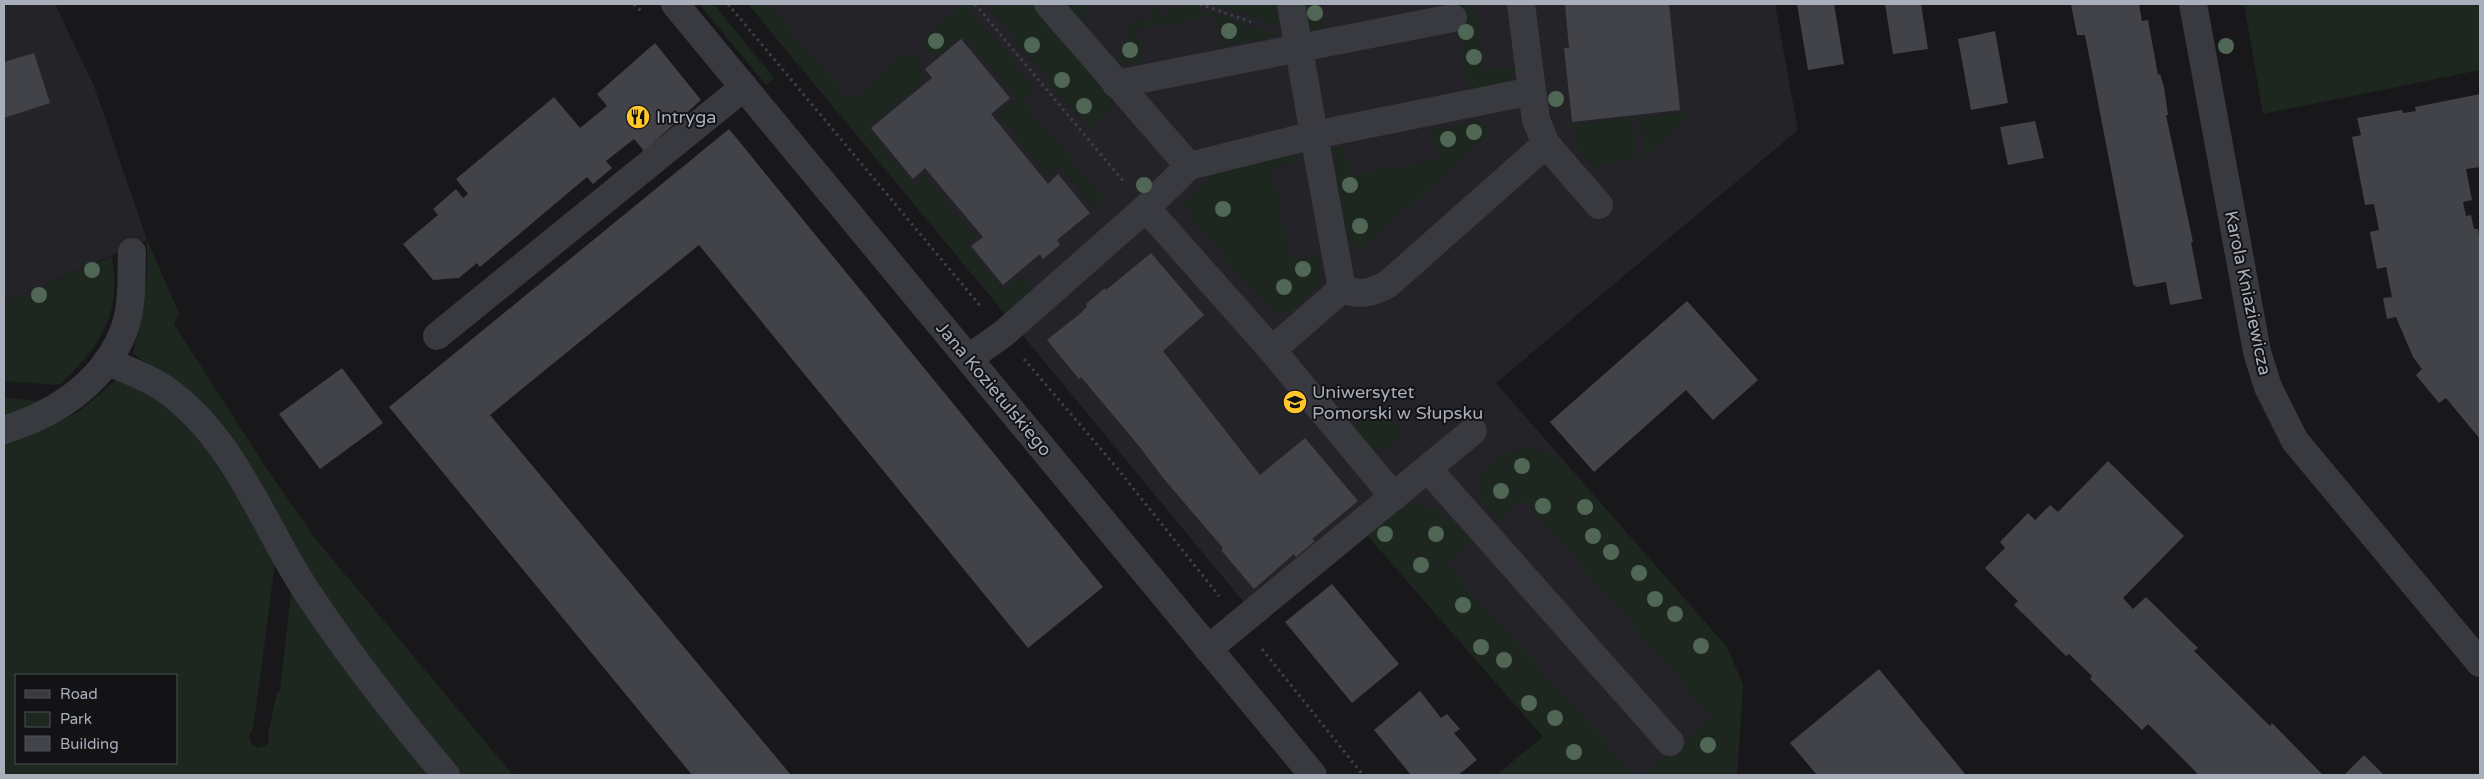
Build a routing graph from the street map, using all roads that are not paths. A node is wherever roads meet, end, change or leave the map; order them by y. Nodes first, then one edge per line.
1 (675, 4) edge
2 (1048, 4) edge
3 (1291, 4) edge
4 (1521, 4) edge
5 (2193, 4) edge
6 (1453, 18) dead end
7 (1299, 47) junction
8 (1116, 84) junction
9 (744, 87) junction
10 (1532, 91) junction
11 (1314, 135) junction
12 (1546, 144) junction
13 (1189, 166) junction
14 (1599, 205) dead end
15 (1146, 208) junction
16 (132, 252) dead end
17 (1342, 289) junction
18 (437, 336) dead end
19 (1272, 350) junction
20 (969, 358) junction
21 (107, 361) junction
22 (4, 430) edge
23 (1474, 430) dead end
24 (1428, 468) junction
25 (1394, 498) junction
26 (1208, 649) junction
27 (2480, 663) edge
28 (1670, 742) dead end
29 (446, 775) edge
30 (1313, 775) edge

1 - 9 street, Jana Kozietulskiego
2 - 8 street
3 - 7 street
4 - 10 street
5 - 27 street, Karola Kniaziewicza
6 - 7 street
7 - 8 street
7 - 11 street
8 - 13 street
9 - 18 street
9 - 20 street, Jana Kozietulskiego
10 - 11 street
10 - 12 street
11 - 13 street
11 - 17 street
12 - 14 street
12 - 17 street
13 - 15 street
15 - 19 street
15 - 20 street
16 - 21 street
17 - 19 street
19 - 25 street
20 - 26 street, Jana Kozietulskiego
21 - 22 street
21 - 29 street
23 - 24 street
24 - 25 street
24 - 28 street
25 - 26 street
26 - 30 street, Jana Kozietulskiego

